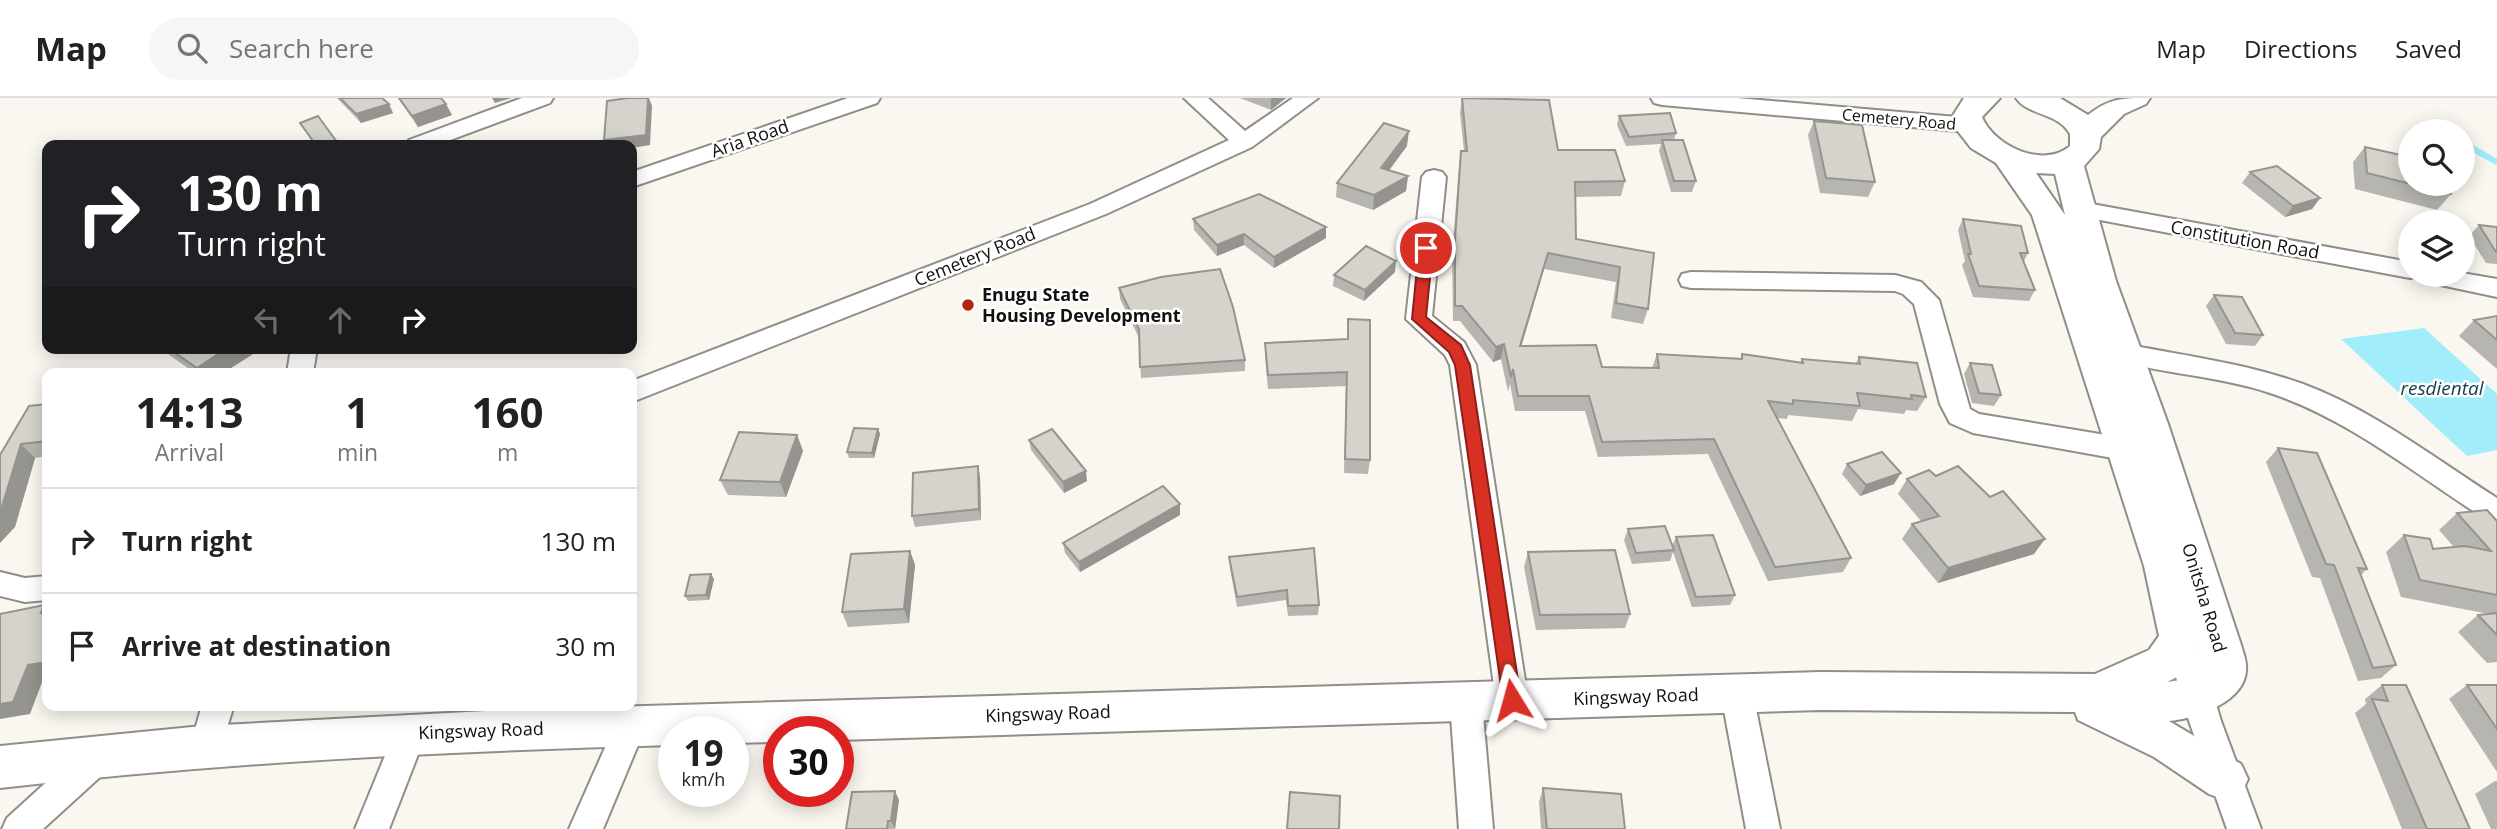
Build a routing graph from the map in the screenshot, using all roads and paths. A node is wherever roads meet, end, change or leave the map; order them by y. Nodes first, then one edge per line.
1 (542, 98) edge
2 (869, 98) edge
3 (1195, 98) edge
4 (1307, 98) edge
5 (1662, 98) edge
6 (1985, 98) edge
7 (2135, 98) edge
8 (2045, 99) edge
9 (1969, 125) junction
10 (430, 140) edge
11 (1244, 142) junction
12 (2077, 148) junction
13 (2006, 155) junction
14 (1434, 177) dead end
15 (637, 178) edge
16 (2081, 210) junction
17 (2398, 268) edge
18 (1691, 280) dead end
19 (2475, 284) edge
20 (2497, 288) edge
21 (2125, 354) junction
22 (637, 390) edge
23 (2124, 449) junction
24 (2497, 512) edge
25 (0, 584) edge
26 (42, 588) edge
27 (2181, 640) junction
28 (1737, 694) junction
29 (2082, 694) junction
30 (2198, 697) junction
31 (1512, 700) junction
32 (1466, 702) junction
33 (216, 711) edge
34 (630, 726) junction
35 (410, 734) junction
36 (206, 747) junction
37 (102, 754) junction
38 (0, 766) edge
39 (2225, 779) junction
40 (19, 829) edge
41 (372, 829) edge
42 (586, 829) edge
43 (1476, 829) edge
44 (1763, 829) edge
45 (2244, 829) edge

1 - 10 street
2 - 15 street, Aria Road
3 - 11 street
4 - 11 street, Cemetery Road
5 - 9 street, Cemetery Road
6 - 9 main road
7 - 12 main road
8 - 12 main road
9 - 13 main road
11 - 22 street, Cemetery Road
12 - 13 main road
12 - 16 main road, Onitsha Road
13 - 23 main road, Onitsha Road
14 - 31 street
16 - 17 street, Constitution Road
16 - 21 main road, Onitsha Road
18 - 23 street
19 - 20 street
21 - 24 street
21 - 30 main road, Onitsha Road
23 - 27 main road, Onitsha Road
25 - 26 street
27 - 29 main road, Onitsha Road
27 - 30 street
28 - 29 main road, Kingsway Road
28 - 31 main road, Kingsway Road
28 - 44 street
29 - 30 main road
29 - 39 main road
30 - 39 street
31 - 32 main road, Kingsway Road
32 - 34 main road, Kingsway Road
32 - 43 street
33 - 36 street
34 - 35 main road, Kingsway Road
34 - 42 street
35 - 36 main road, Kingsway Road
35 - 41 street
36 - 37 main road, Kingsway Road
37 - 38 main road, Kingsway Road
37 - 40 street
39 - 45 street

